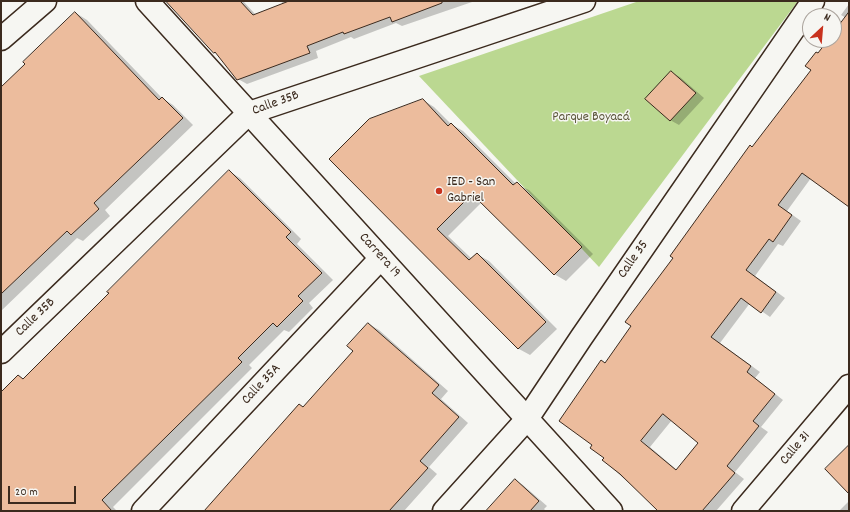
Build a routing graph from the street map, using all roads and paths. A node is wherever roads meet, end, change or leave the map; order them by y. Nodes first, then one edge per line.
1 (45, 1) edge
2 (147, 1) edge
3 (584, 1) edge
4 (813, 1) edge
5 (1, 39) edge
6 (249, 113) junction
7 (381, 258) junction
8 (1, 352) edge
9 (849, 386) edge
10 (527, 419) junction
11 (143, 511) edge
12 (444, 511) edge
13 (611, 511) edge
14 (742, 511) edge

1 - 5 street
2 - 6 street, Carrera 19
3 - 6 street, Calle 35B
4 - 10 street, Calle 35
6 - 7 street, Carrera 19
6 - 8 street, Calle 35B
7 - 10 street, Carrera 19
7 - 11 street, Calle 35A
9 - 14 street, Calle 31
10 - 12 street, Calle 35
10 - 13 street, Carrera 19

